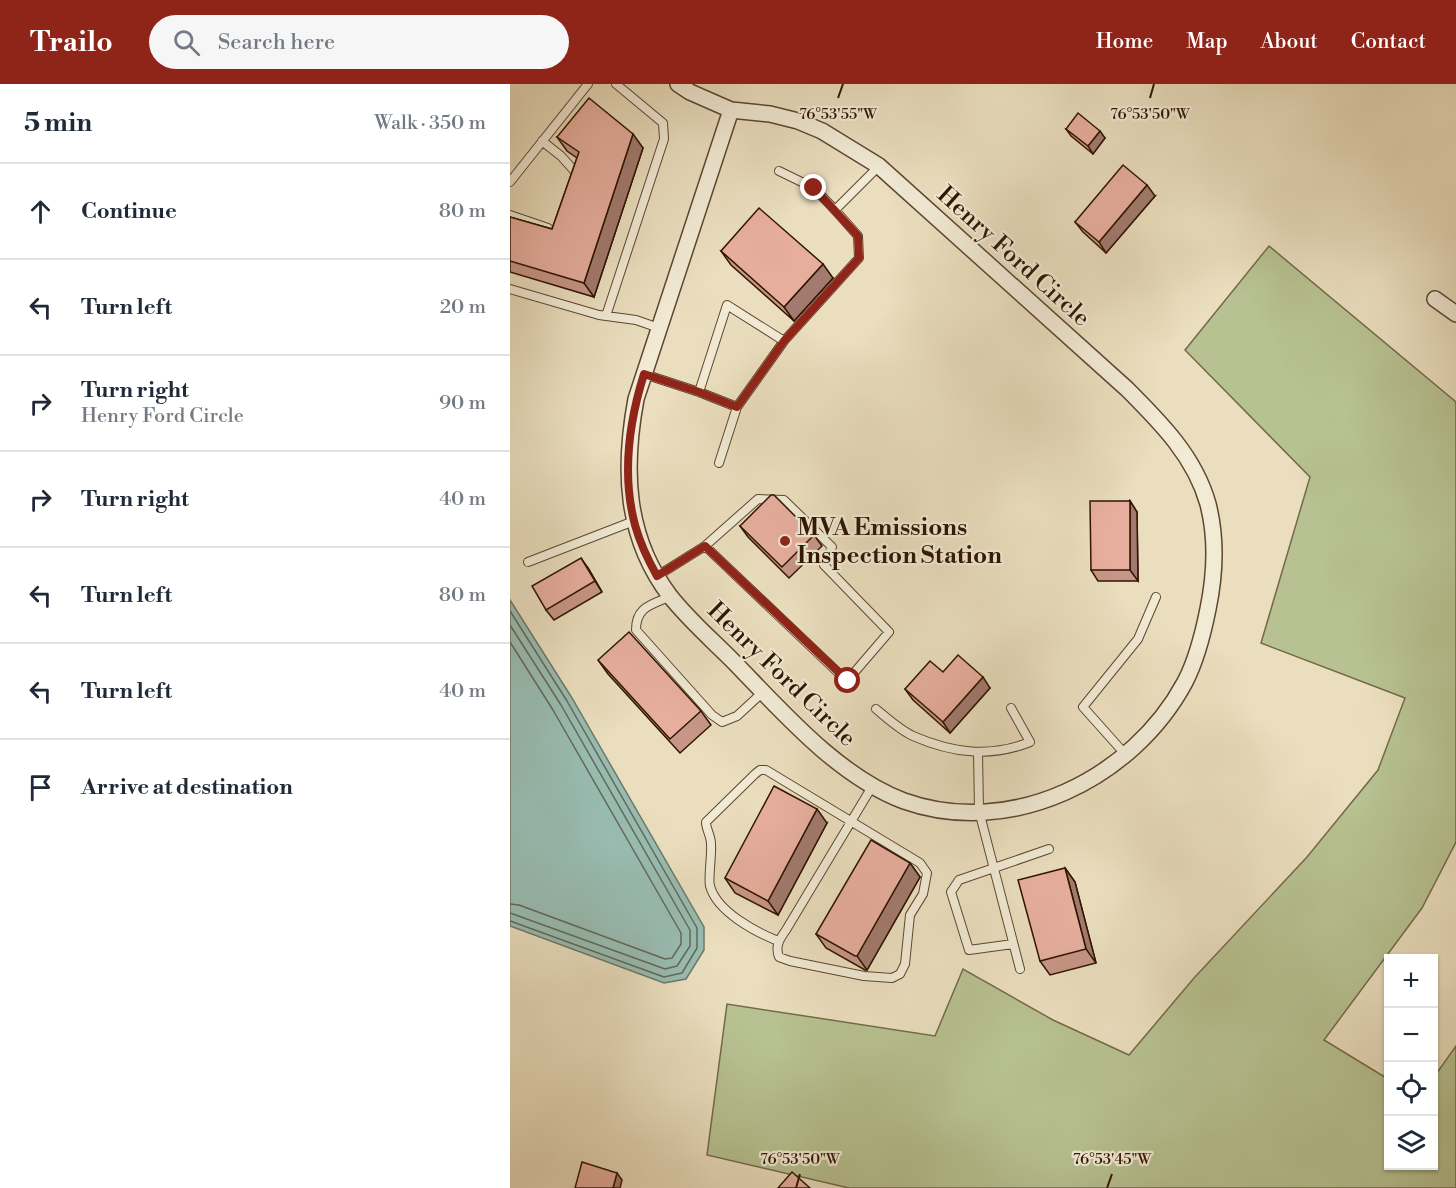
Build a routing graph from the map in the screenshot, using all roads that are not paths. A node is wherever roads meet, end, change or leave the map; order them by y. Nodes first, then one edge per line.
1 (588, 84) edge
2 (616, 84) edge
3 (678, 84) edge
4 (731, 110) junction
5 (542, 141) junction
6 (879, 166) junction
7 (779, 171) dead end
8 (510, 182) edge
9 (575, 184) edge
10 (835, 210) junction
11 (510, 215) edge
12 (559, 232) edge
13 (510, 289) edge
14 (1435, 299) dead end
15 (1456, 314) edge
16 (606, 316) junction
17 (659, 328) junction
18 (784, 341) junction
19 (644, 374) junction
20 (699, 392) junction
21 (737, 407) junction
22 (719, 463) dead end
23 (634, 521) junction
24 (705, 546) junction
25 (528, 562) dead end
26 (657, 576) junction
27 (671, 596) junction
28 (1156, 597) dead end
29 (763, 692) junction
30 (1011, 708) dead end
31 (876, 709) dead end
32 (978, 753) junction
33 (1126, 755) junction
34 (873, 785) junction
35 (979, 811) junction
36 (850, 822) junction
37 (1049, 849) dead end
38 (993, 868) junction
39 (778, 941) junction
40 (1013, 944) junction
41 (1020, 969) dead end

1 - 5 lane
2 - 16 lane
3 - 4 street, Henry Ford Circle
4 - 6 street, Henry Ford Circle
4 - 17 street, Henry Ford Circle
5 - 8 lane
5 - 9 lane
6 - 10 lane
6 - 33 street, Henry Ford Circle
7 - 10 lane
10 - 18 lane
11 - 12 lane
13 - 16 lane
14 - 15 street
16 - 17 lane
17 - 19 street, Henry Ford Circle
18 - 20 lane
18 - 21 lane
19 - 20 lane
19 - 23 street, Henry Ford Circle
20 - 21 lane
21 - 22 lane
23 - 25 lane
23 - 26 street, Henry Ford Circle
24 - 24 lane
24 - 26 lane
26 - 27 street, Henry Ford Circle
27 - 29 street, Henry Ford Circle
27 - 29 lane
28 - 33 lane
29 - 34 street, Henry Ford Circle
30 - 32 lane
31 - 32 lane
32 - 35 lane
33 - 35 street, Henry Ford Circle
34 - 35 street, Henry Ford Circle
34 - 36 lane
35 - 38 lane
36 - 39 lane
36 - 39 lane
36 - 39 lane
37 - 38 lane
38 - 40 lane
38 - 40 lane
40 - 41 lane

